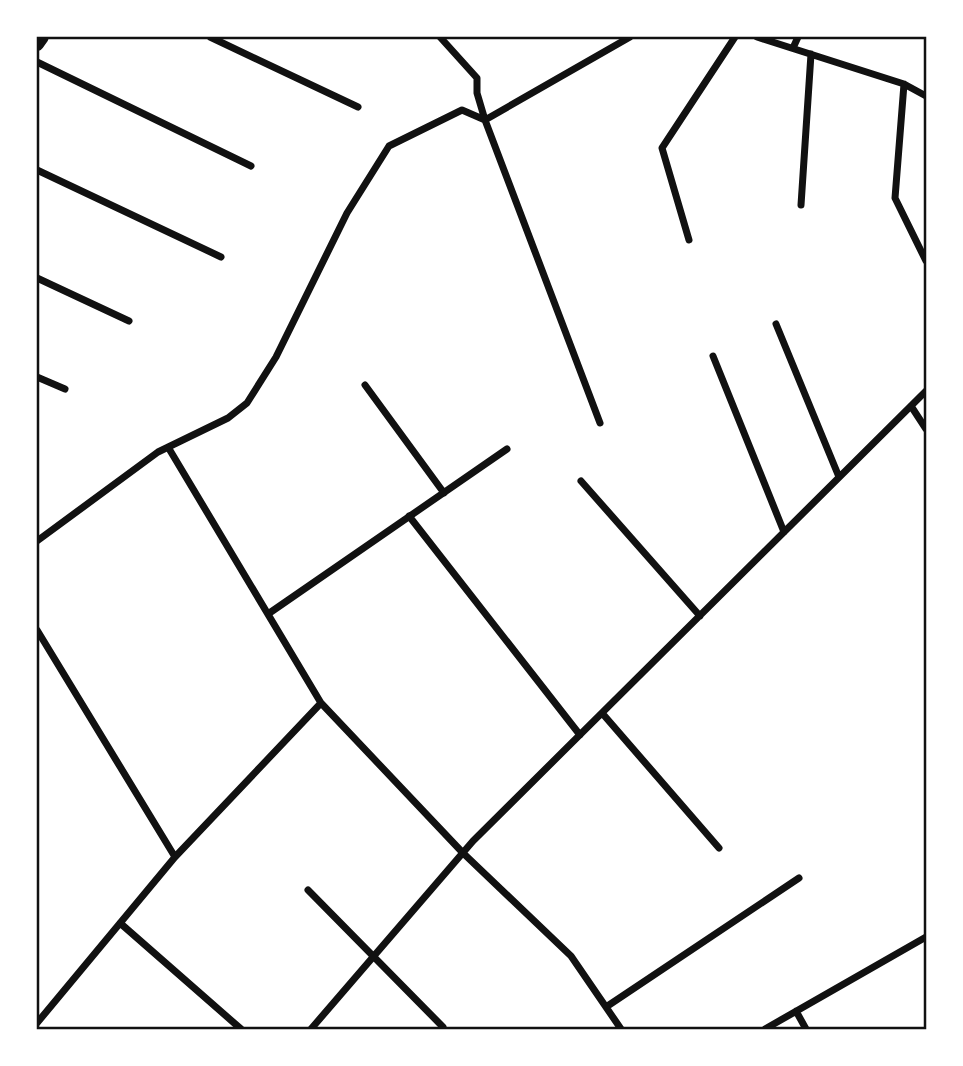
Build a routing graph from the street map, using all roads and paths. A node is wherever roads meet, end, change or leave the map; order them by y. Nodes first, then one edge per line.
1 (42, 37) edge
2 (211, 37) edge
3 (440, 37) edge
4 (630, 37) edge
5 (735, 37) edge
6 (757, 37) edge
7 (798, 37) edge
8 (37, 44) edge
9 (793, 48) junction
10 (811, 54) junction
11 (37, 62) edge
12 (904, 83) junction
13 (926, 96) edge
14 (358, 107) dead end
15 (485, 120) junction
16 (251, 166) dead end
17 (37, 170) edge
18 (801, 205) dead end
19 (689, 240) dead end
20 (221, 257) dead end
21 (926, 261) edge
22 (37, 278) edge
23 (129, 321) dead end
24 (776, 324) dead end
25 (713, 356) dead end
26 (37, 377) edge
27 (365, 385) dead end
28 (65, 389) dead end
29 (926, 391) edge
30 (911, 406) junction
31 (600, 423) dead end
32 (926, 429) edge
33 (169, 447) junction
34 (507, 449) dead end
35 (839, 477) junction
36 (581, 481) dead end
37 (444, 493) junction
38 (410, 516) junction
39 (784, 532) junction
40 (37, 541) edge
41 (268, 614) junction
42 (700, 616) junction
43 (37, 630) edge
44 (321, 703) junction
45 (602, 713) junction
46 (580, 735) junction
47 (719, 848) dead end
48 (463, 853) junction
49 (175, 857) junction
50 (799, 878) dead end
51 (309, 890) dead end
52 (120, 923) junction
53 (926, 937) edge
54 (374, 956) junction
55 (606, 1007) junction
56 (796, 1011) junction
57 (38, 1026) edge
58 (443, 1027) dead end
59 (241, 1029) edge
60 (311, 1029) edge
61 (621, 1029) edge
62 (765, 1029) edge
63 (806, 1029) edge

1 - 8 main road
2 - 14 street
3 - 15 street
4 - 15 street
5 - 19 street
6 - 9 street
7 - 9 street
9 - 10 street
10 - 12 street
10 - 18 street
11 - 16 street
12 - 13 street
12 - 21 street
15 - 31 street
15 - 33 street
17 - 20 street
22 - 23 street
24 - 35 street
25 - 39 street
26 - 28 street
27 - 37 street
29 - 30 street
30 - 32 street
30 - 35 street
33 - 40 street
33 - 41 street
34 - 37 street
35 - 39 street
36 - 42 street
37 - 38 street
38 - 41 street
38 - 46 street
39 - 42 street
41 - 44 street
42 - 45 street
43 - 49 street
44 - 48 street
44 - 49 street
45 - 46 street
45 - 47 street
46 - 48 street
48 - 54 street
48 - 55 street
49 - 52 street
50 - 55 street
51 - 54 street
52 - 57 street
52 - 59 street
53 - 56 street
54 - 58 street
54 - 60 street
55 - 61 street
56 - 62 street
56 - 63 street

